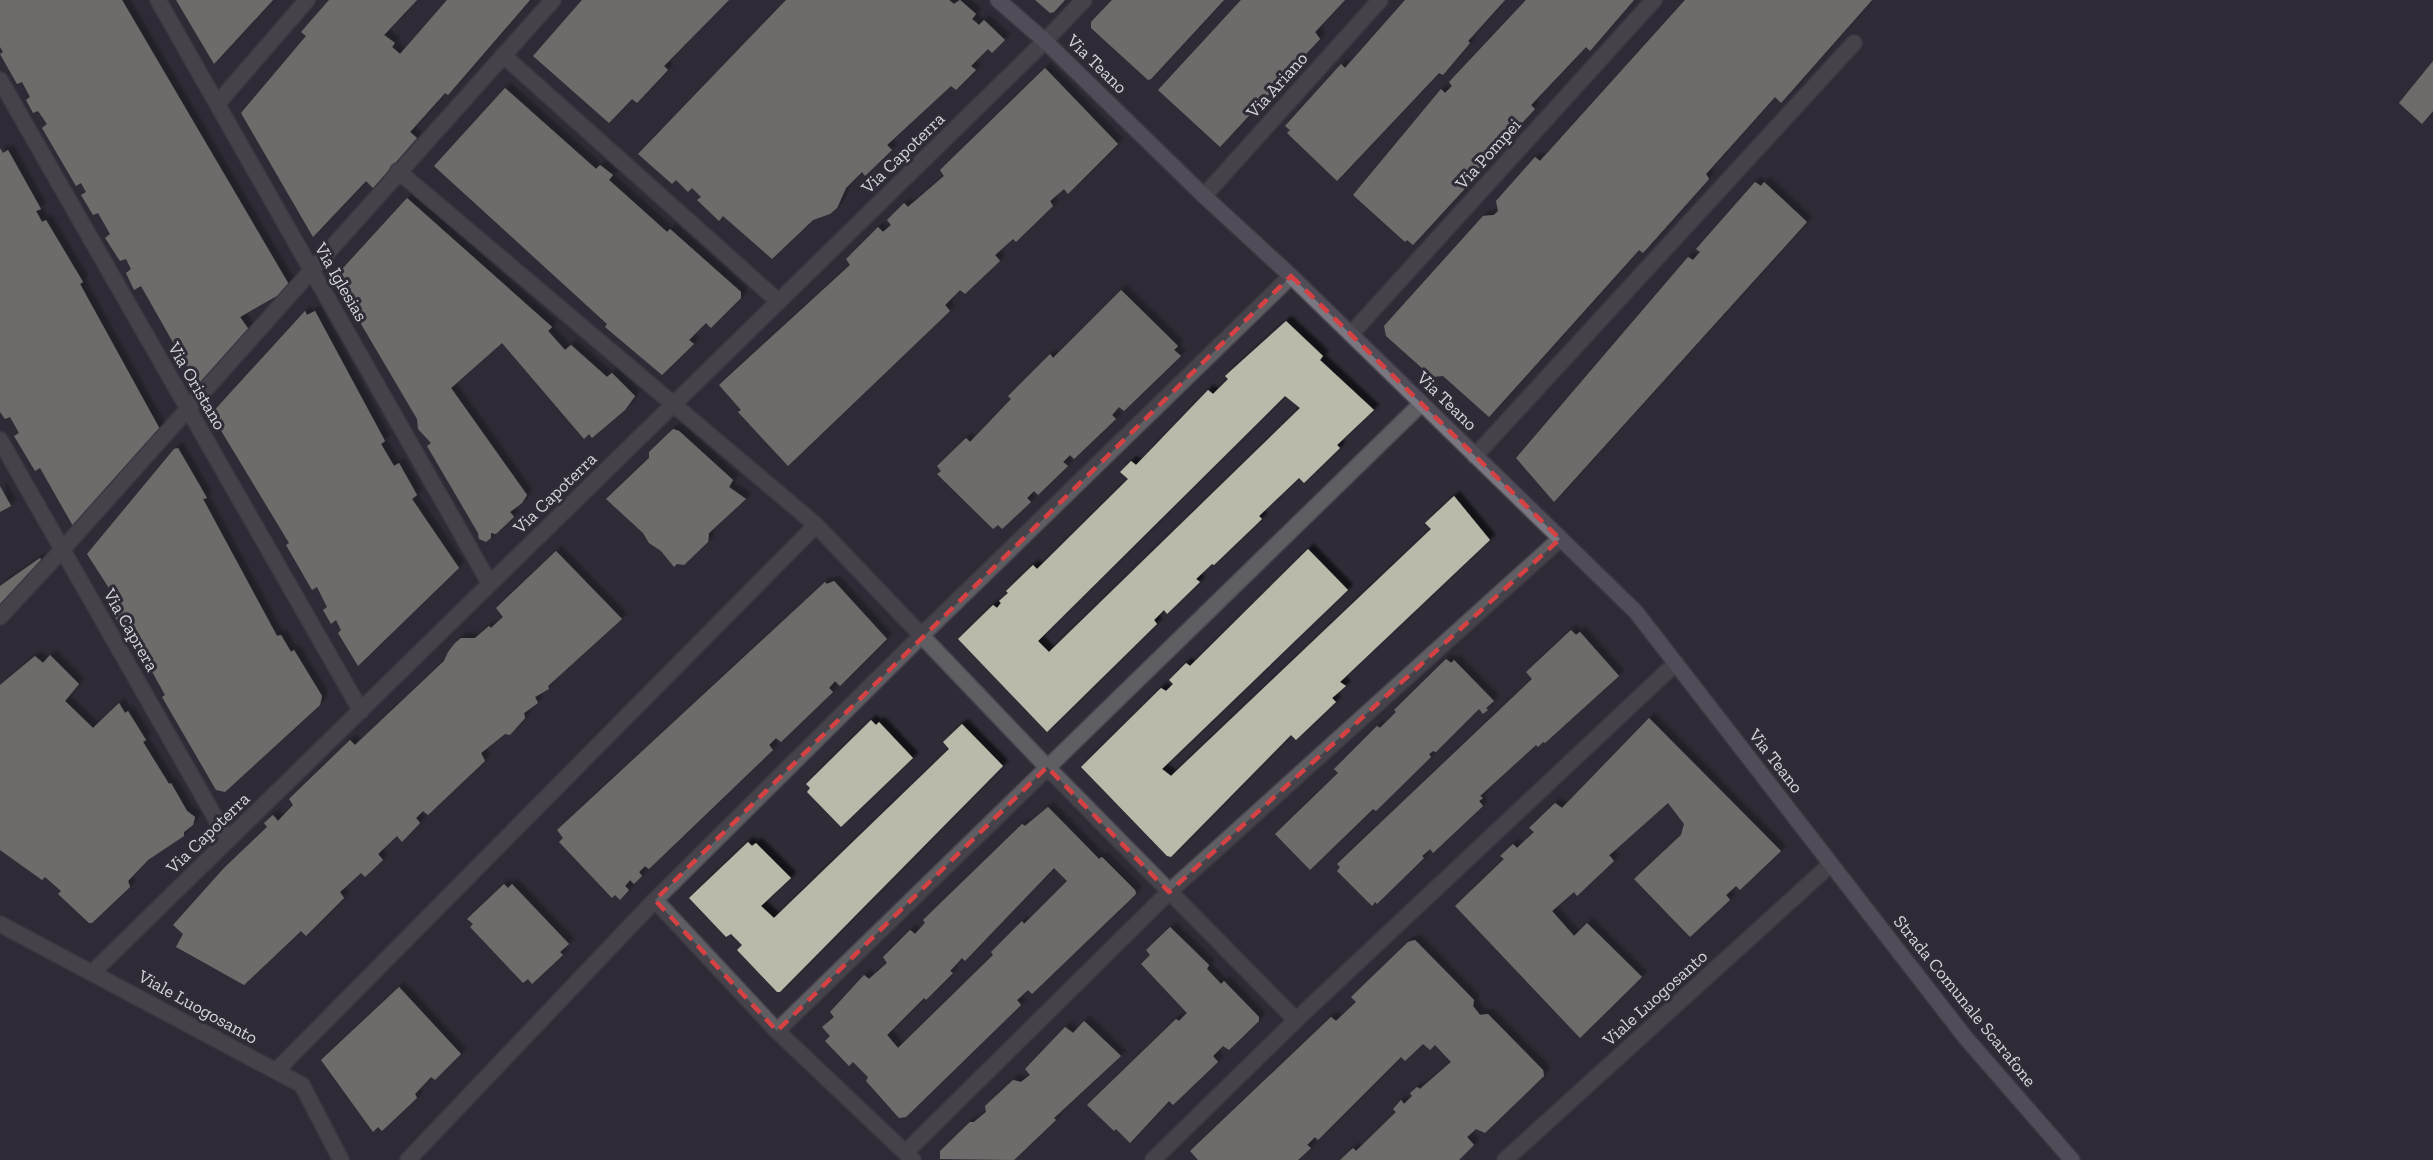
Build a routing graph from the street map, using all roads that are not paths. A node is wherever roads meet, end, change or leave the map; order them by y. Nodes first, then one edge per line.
1 (158, 0) edge
2 (307, 0) edge
3 (553, 0) edge
4 (998, 0) edge
5 (1084, 0) edge
6 (1380, 0) edge
7 (1654, 0) edge
8 (1045, 41) junction
9 (1854, 43) dead end
10 (503, 55) junction
11 (0, 80) edge
12 (217, 104) junction
13 (398, 171) junction
14 (1203, 195) junction
15 (311, 270) junction
16 (1291, 276) junction
17 (779, 302) junction
18 (1351, 334) junction
19 (1421, 404) junction
20 (673, 405) junction
21 (188, 409) junction
22 (0, 440) edge
23 (1475, 456) junction
24 (816, 525) junction
25 (1560, 539) junction
26 (62, 550) junction
27 (490, 584) junction
28 (0, 617) edge
29 (922, 635) junction
30 (1676, 663) junction
31 (361, 711) junction
32 (1047, 766) junction
33 (228, 840) junction
34 (1831, 864) junction
35 (1169, 892) junction
36 (655, 900) junction
37 (0, 924) edge
38 (92, 973) junction
39 (1296, 1020) junction
40 (777, 1031) junction
41 (276, 1071) junction
42 (910, 1156) edge
43 (341, 1160) edge
44 (408, 1160) edge
45 (1153, 1160) edge
46 (1505, 1160) edge
47 (2072, 1160) edge

1 - 12 street, Via Iglesias
2 - 12 street
3 - 10 street
4 - 8 street, Via Teano
5 - 8 street, Via Capoterra
6 - 14 street, Via Ariano
7 - 18 street, Via Pompei
8 - 14 street, Via Teano
8 - 17 street, Via Capoterra
9 - 23 street
10 - 13 street
10 - 17 street
11 - 21 street, Via Oristano
12 - 15 street, Via Iglesias
13 - 15 street
13 - 20 street
14 - 16 street, Via Teano
15 - 21 street
15 - 27 street, Via Iglesias
16 - 18 street, Via Teano
16 - 29 street
17 - 20 street, Via Capoterra
18 - 19 street, Via Teano
19 - 23 street, Via Teano
19 - 32 street
20 - 24 street
20 - 27 street, Via Capoterra
21 - 26 street
21 - 31 street, Via Oristano
22 - 26 street, Via Caprera
23 - 25 street, Via Teano
24 - 29 street
24 - 41 street
25 - 30 street, Via Teano
25 - 35 street
26 - 28 street
26 - 33 street, Via Caprera
27 - 31 street, Via Capoterra
29 - 32 street
29 - 36 street
30 - 34 street, Via Teano
30 - 39 street
31 - 33 street, Via Capoterra
32 - 35 street
32 - 40 street
33 - 38 street, Via Capoterra
34 - 46 street, Viale Luogosanto
34 - 47 street, Strada Comunale Scarafone
35 - 39 street
35 - 42 street
36 - 40 street
36 - 44 street
37 - 38 street, Viale Luogosanto
38 - 41 street, Viale Luogosanto
39 - 45 street
40 - 42 street
41 - 43 street, Viale Luogosanto

